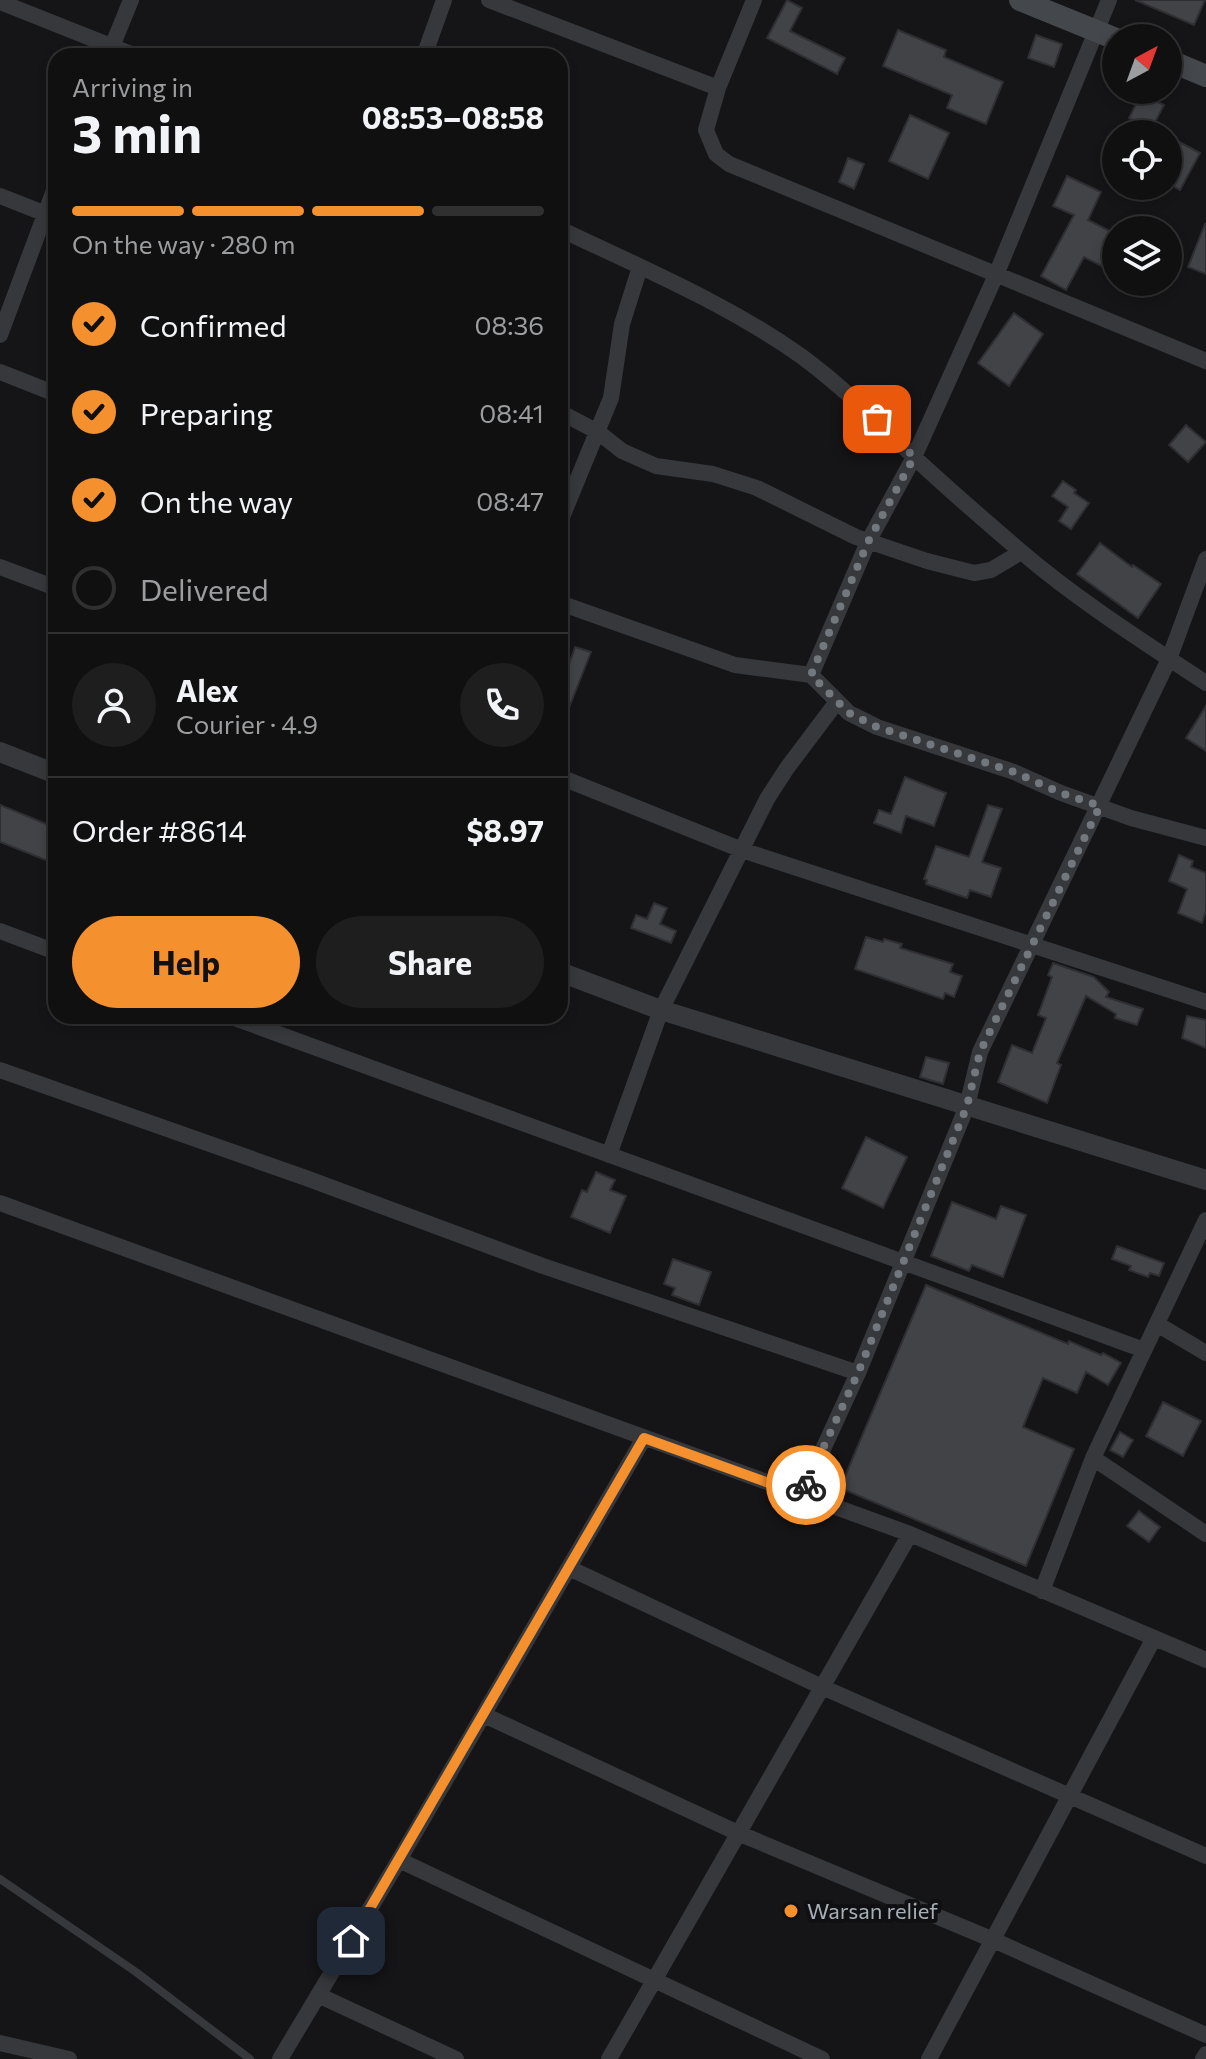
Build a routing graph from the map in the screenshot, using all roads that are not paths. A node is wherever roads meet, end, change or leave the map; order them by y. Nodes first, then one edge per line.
1 (131, 0) edge
2 (444, 0) edge
3 (489, 0) edge
4 (754, 0) edge
5 (1020, 0) edge
6 (1109, 0) edge
7 (0, 2) edge
8 (1107, 24) edge
9 (1102, 33) edge
10 (1102, 44) edge
11 (103, 48) edge
12 (111, 48) edge
13 (427, 48) edge
14 (1182, 66) edge
15 (1206, 76) edge
16 (718, 88) junction
17 (0, 196) edge
18 (48, 215) edge
19 (48, 221) edge
20 (568, 233) edge
21 (640, 267) junction
22 (996, 275) junction
23 (0, 335) edge
24 (1206, 361) edge
25 (0, 372) edge
26 (48, 391) edge
27 (568, 416) edge
28 (598, 432) junction
29 (914, 457) junction
30 (568, 503) edge
31 (868, 542) junction
32 (1021, 552) junction
33 (1206, 559) edge
34 (0, 567) edge
35 (48, 585) edge
36 (568, 606) edge
37 (1169, 659) junction
38 (811, 675) junction
39 (1206, 683) edge
40 (836, 703) junction
41 (0, 752) edge
42 (48, 771) edge
43 (568, 780) edge
44 (1100, 806) junction
45 (1206, 838) edge
46 (742, 850) junction
47 (0, 931) edge
48 (1033, 945) junction
49 (48, 949) edge
50 (568, 975) edge
51 (1206, 1002) edge
52 (661, 1010) junction
53 (251, 1024) edge
54 (0, 1070) edge
55 (967, 1106) junction
56 (609, 1155) junction
57 (1206, 1180) edge
58 (0, 1203) edge
59 (1206, 1220) edge
60 (903, 1262) junction
61 (1157, 1324) junction
62 (1144, 1350) junction
63 (1206, 1353) edge
64 (858, 1373) junction
65 (644, 1438) junction
66 (1093, 1458) junction
67 (802, 1495) junction
68 (910, 1534) junction
69 (1206, 1534) edge
70 (569, 1568) junction
71 (1042, 1591) junction
72 (1154, 1638) junction
73 (1206, 1660) edge
74 (822, 1687) junction
75 (484, 1715) junction
76 (1072, 1796) junction
77 (738, 1833) junction
78 (1206, 1856) edge
79 (399, 1860) junction
80 (0, 1879) edge
81 (991, 1939) junction
82 (654, 1982) junction
83 (318, 1995) junction
84 (1206, 2035) edge
85 (0, 2043) edge
86 (1206, 2054) edge
87 (69, 2059) edge
88 (250, 2059) edge
89 (280, 2059) edge
90 (456, 2059) edge
91 (609, 2059) edge
92 (822, 2059) edge
93 (929, 2059) edge
94 (1203, 2059) edge

1 - 12 street
2 - 13 street
3 - 16 street
4 - 16 street
5 - 9 main road
6 - 8 street
7 - 11 street
10 - 22 street
14 - 15 main road
16 - 22 street
17 - 18 street
19 - 23 street
20 - 21 street
21 - 28 street
21 - 29 street
22 - 24 street
22 - 29 street
25 - 26 street
27 - 28 street
28 - 30 street
28 - 31 street
29 - 31 street
29 - 32 street
31 - 32 street
31 - 38 street
32 - 37 street
33 - 37 street
34 - 35 street
36 - 38 street
37 - 39 street
37 - 44 street
38 - 40 street
40 - 44 street
40 - 46 street
41 - 42 street
43 - 46 street
44 - 45 street
44 - 48 street
46 - 48 street
46 - 52 street
47 - 49 street
48 - 51 street
48 - 55 street
50 - 52 street
52 - 55 street
52 - 56 street
53 - 56 street
54 - 64 street
55 - 57 street
55 - 60 street
56 - 60 street
58 - 65 street
59 - 61 street
60 - 62 street
60 - 64 street
61 - 62 street
61 - 63 street
62 - 66 street
64 - 67 street
65 - 67 street
65 - 70 street
66 - 69 street
66 - 71 street
67 - 68 street
68 - 71 street
68 - 74 street
70 - 74 street
70 - 75 street
71 - 72 street
72 - 73 street
72 - 76 street
74 - 76 street
74 - 77 street
75 - 77 street
75 - 79 street
76 - 78 street
76 - 81 street
77 - 81 street
77 - 82 street
79 - 82 street
79 - 83 street
80 - 88 lane
81 - 84 street
81 - 93 street
82 - 91 street
82 - 92 street
83 - 89 street
83 - 90 street
85 - 87 street
86 - 94 street

